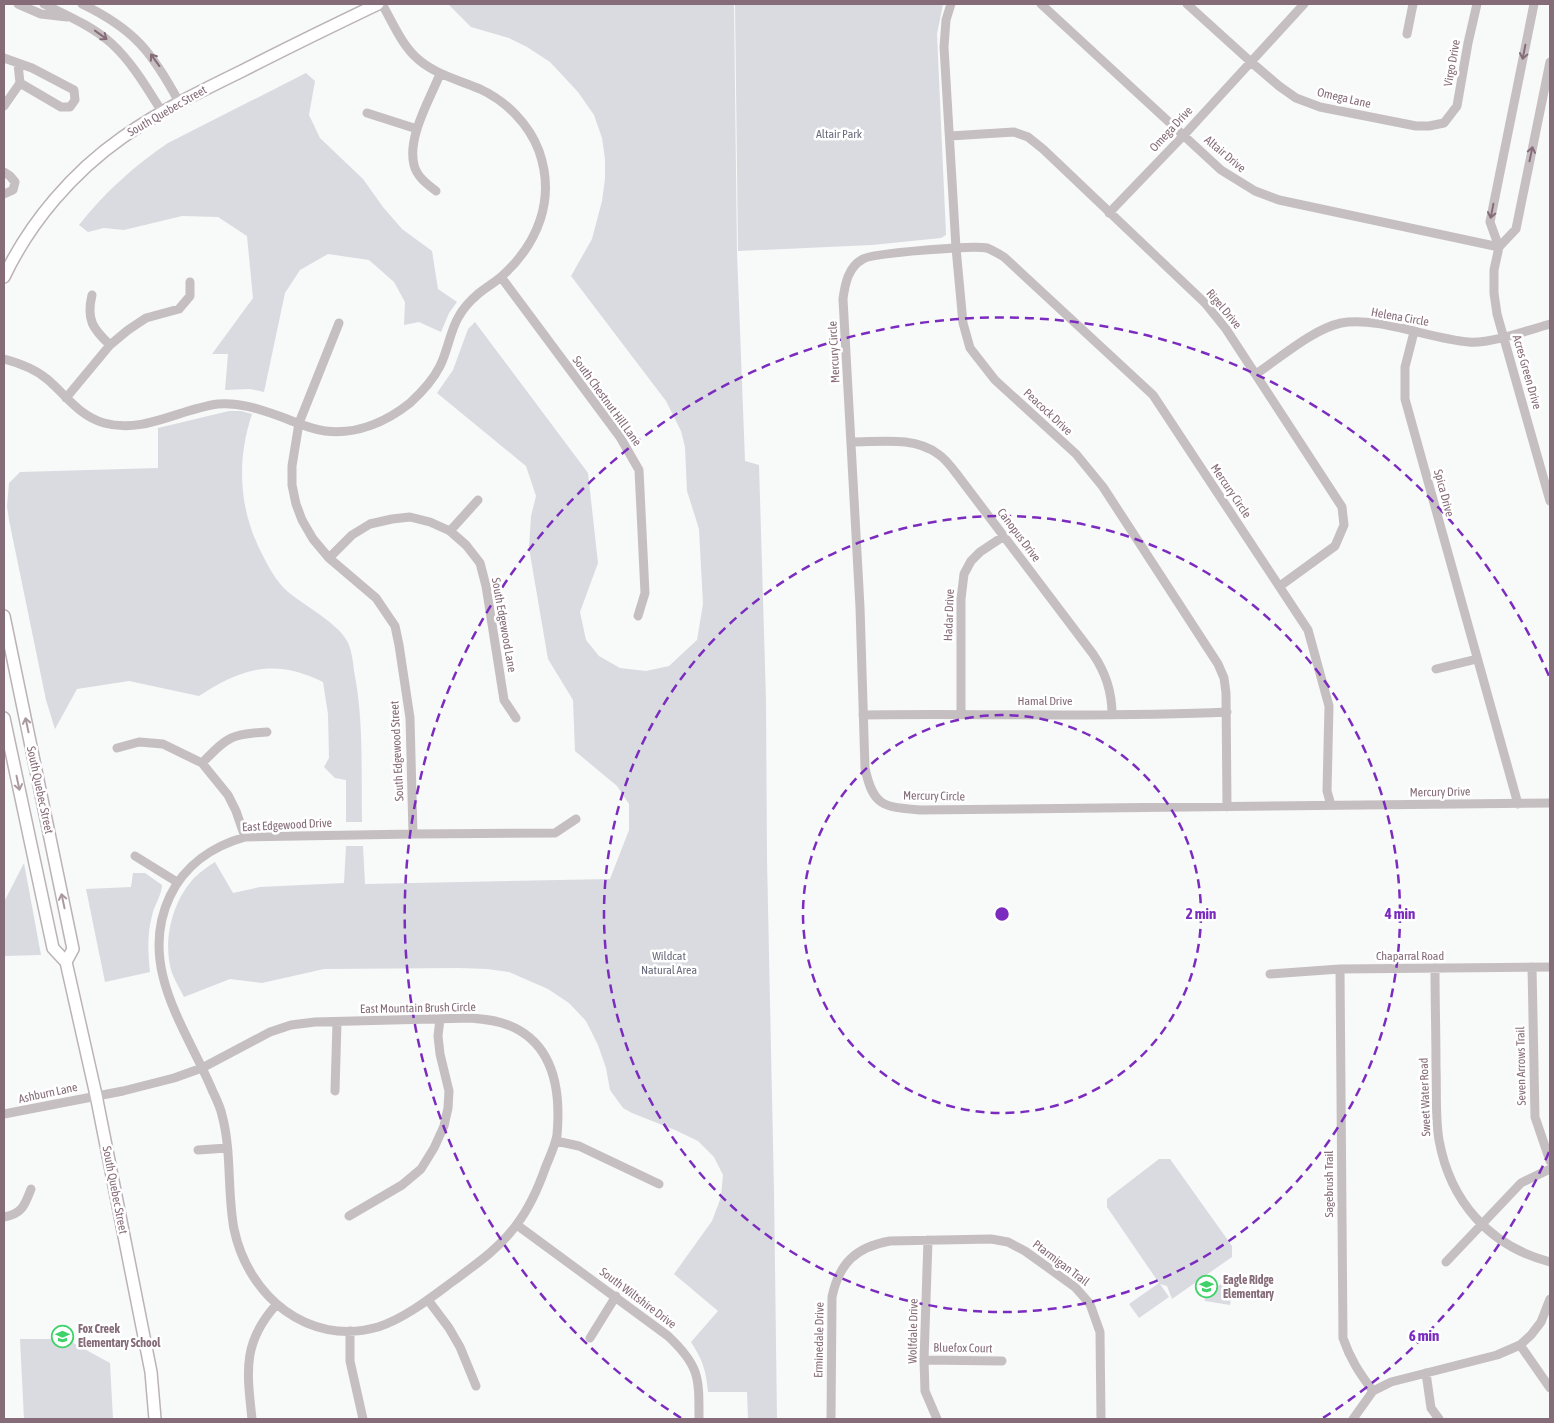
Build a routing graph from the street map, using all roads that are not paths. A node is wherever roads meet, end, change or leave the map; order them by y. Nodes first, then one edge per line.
1 (18, 4) edge
2 (44, 4) edge
3 (82, 4) edge
4 (378, 4) edge
5 (382, 4) edge
6 (951, 4) edge
7 (1041, 4) edge
8 (1188, 4) edge
9 (1304, 4) edge
10 (1413, 4) edge
11 (1477, 4) edge
12 (1534, 4) edge
13 (70, 18) junction
14 (1407, 34) dead end
15 (4, 58) edge
16 (1251, 62) junction
17 (1550, 62) edge
18 (18, 64) junction
19 (440, 74) junction
20 (20, 83) junction
21 (180, 102) junction
22 (4, 106) edge
23 (162, 112) junction
24 (367, 113) dead end
25 (1444, 123) joint
26 (417, 129) junction
27 (1184, 135) junction
28 (950, 136) junction
29 (4, 172) edge
30 (436, 191) dead end
31 (4, 194) edge
32 (1109, 213) junction
33 (1499, 247) junction
34 (956, 248) junction
35 (4, 277) edge
36 (501, 277) junction
37 (190, 282) dead end
38 (92, 295) dead end
39 (339, 323) dead end
40 (1550, 324) edge
41 (1414, 332) junction
42 (1504, 336) junction
43 (110, 345) junction
44 (4, 359) edge
45 (1256, 374) junction
46 (66, 398) junction
47 (299, 423) junction
48 (851, 442) junction
49 (478, 500) dead end
50 (1550, 501) edge
51 (450, 531) junction
52 (1004, 536) junction
53 (329, 558) junction
54 (1280, 586) junction
55 (4, 616) edge
56 (638, 616) dead end
57 (1476, 659) junction
58 (1436, 670) dead end
59 (1227, 712) junction
60 (961, 713) junction
61 (1112, 714) junction
62 (863, 715) junction
63 (4, 718) edge
64 (516, 718) dead end
65 (266, 732) dead end
66 (117, 748) dead end
67 (202, 763) junction
68 (1550, 803) edge
69 (1518, 804) junction
70 (1331, 805) junction
71 (1227, 808) junction
72 (576, 819) dead end
73 (413, 834) junction
74 (245, 837) junction
75 (135, 856) dead end
76 (177, 882) junction
77 (66, 962) junction
78 (1532, 967) junction
79 (1550, 967) edge
80 (1435, 968) junction
81 (1340, 969) junction
82 (1270, 974) dead end
83 (440, 1019) junction
84 (337, 1022) junction
85 (202, 1068) junction
86 (335, 1091) dead end
87 (96, 1095) junction
88 (4, 1114) edge
89 (556, 1141) junction
90 (227, 1148) junction
91 (198, 1150) dead end
92 (1550, 1161) edge
93 (1550, 1169) edge
94 (659, 1184) dead end
95 (31, 1189) dead end
96 (349, 1216) dead end
97 (4, 1217) edge
98 (517, 1225) junction
99 (1481, 1225) junction
100 (928, 1240) junction
101 (1446, 1262) dead end
102 (1550, 1262) edge
103 (616, 1296) junction
104 (1550, 1299) edge
105 (428, 1300) junction
106 (276, 1305) junction
107 (350, 1331) junction
108 (590, 1338) dead end
109 (1520, 1345) junction
110 (924, 1360) junction
111 (1002, 1361) dead end
112 (1426, 1373) junction
113 (476, 1386) dead end
114 (1550, 1388) edge
115 (1373, 1391) junction
116 (155, 1419) edge
117 (252, 1419) edge
118 (362, 1419) edge
119 (699, 1419) edge
120 (831, 1419) edge
121 (938, 1419) edge
122 (1101, 1419) edge
123 (1353, 1419) edge
124 (1438, 1419) edge

1 - 13 street
2 - 13 street
21 -> 3 street
4 - 21 main road, South Quebec Street
5 - 19 street
6 - 28 street, Peacock Drive
7 - 27 street, Altair Drive
8 - 16 street, Omega Lane
9 - 16 street, Omega Drive
10 - 14 street
11 - 25 street, Virgo Drive
12 -> 33 street
13 -> 23 street
15 - 18 street
16 - 25 street, Omega Lane
16 - 27 street, Omega Drive
33 -> 17 street
18 - 20 street
18 - 20 street
19 - 26 street
19 - 36 street
20 - 22 street
21 - 23 main road, South Quebec Street
23 - 35 main road, South Quebec Street
24 - 26 street
26 - 30 street
27 - 32 street, Omega Drive
27 - 33 street, Altair Drive
28 - 32 street, Rigel Drive
28 - 34 street, Peacock Drive
29 - 31 street
32 - 45 street, Rigel Drive
33 - 42 street, Acres Green Drive
34 - 48 street, Mercury Circle
34 - 54 street, Mercury Circle
34 - 59 street, Peacock Drive
36 - 47 street
36 - 56 street, South Chestnut Hill Lane
37 - 43 street
38 - 43 street
39 - 47 street, South Edgewood Street
40 - 42 street, Helena Circle
41 - 42 street, Helena Circle
41 - 45 street, Helena Circle
41 - 57 street, Spica Drive
42 - 50 street, Acres Green Drive
43 - 46 street
44 - 46 street
45 - 54 street, Rigel Drive
46 - 47 street
47 - 53 street, South Edgewood Street
48 - 52 street, Canopus Drive
48 - 62 street, Mercury Circle
49 - 51 street
51 - 53 street, South Edgewood Lane
51 - 64 street, South Edgewood Lane
52 - 60 street, Hadar Drive
52 - 61 street, Canopus Drive
53 - 73 street, South Edgewood Street
54 - 70 street, Mercury Circle
77 -> 55 main road, South Quebec Street
57 - 58 street
57 - 69 street, Spica Drive
59 - 61 street, Hamal Drive
59 - 71 street, Peacock Drive
60 - 61 street, Hamal Drive
60 - 62 street, Hamal Drive
62 - 71 street, Mercury Circle
63 -> 77 main road, South Quebec Street
65 - 67 street
66 - 67 street
67 - 74 street
68 - 69 street, Mercury Drive
69 - 70 street, Mercury Drive
70 - 71 street, Mercury Circle
72 - 73 street, East Edgewood Drive
73 - 74 street, East Edgewood Drive
74 - 76 street, East Edgewood Drive
75 - 76 street
76 - 85 street, East Edgewood Drive
77 - 87 main road, South Quebec Street
78 - 79 street, Chaparral Road
78 - 80 street, Chaparral Road
78 - 92 street, Seven Arrows Trail
80 - 81 street, Chaparral Road
80 - 99 street, Sweet Water Road
81 - 82 street, Chaparral Road
81 - 115 street, Sagebrush Trail
83 - 84 street, East Mountain Brush Circle
83 - 89 street, East Mountain Brush Circle
83 - 96 street
84 - 85 street, East Mountain Brush Circle
84 - 86 street
85 - 87 street, East Mountain Brush Circle
85 - 90 street, East Mountain Brush Circle
87 - 88 street, Ashburn Lane
87 - 116 main road, South Quebec Street
89 - 94 street
89 - 98 street, East Mountain Brush Circle
90 - 91 street
90 - 106 street, East Mountain Brush Circle
93 - 99 street
95 - 97 street
98 - 103 street, South Wiltshire Drive
98 - 105 street, East Mountain Brush Circle
99 - 101 street
99 - 102 street, Sweet Water Road
100 - 110 street, Wolfdale Drive
100 - 120 street, Erminedale Drive
100 - 122 street, Ptarmigan Trail
103 - 108 street
103 - 119 street, South Wiltshire Drive
104 - 109 street
105 - 107 street, East Mountain Brush Circle
105 - 113 street
106 - 107 street, East Mountain Brush Circle
106 - 117 street
107 - 118 street
109 - 112 street
109 - 114 street
110 - 111 street, Bluefox Court
110 - 121 street, Wolfdale Drive
112 - 115 street
112 - 124 street
115 - 123 street

